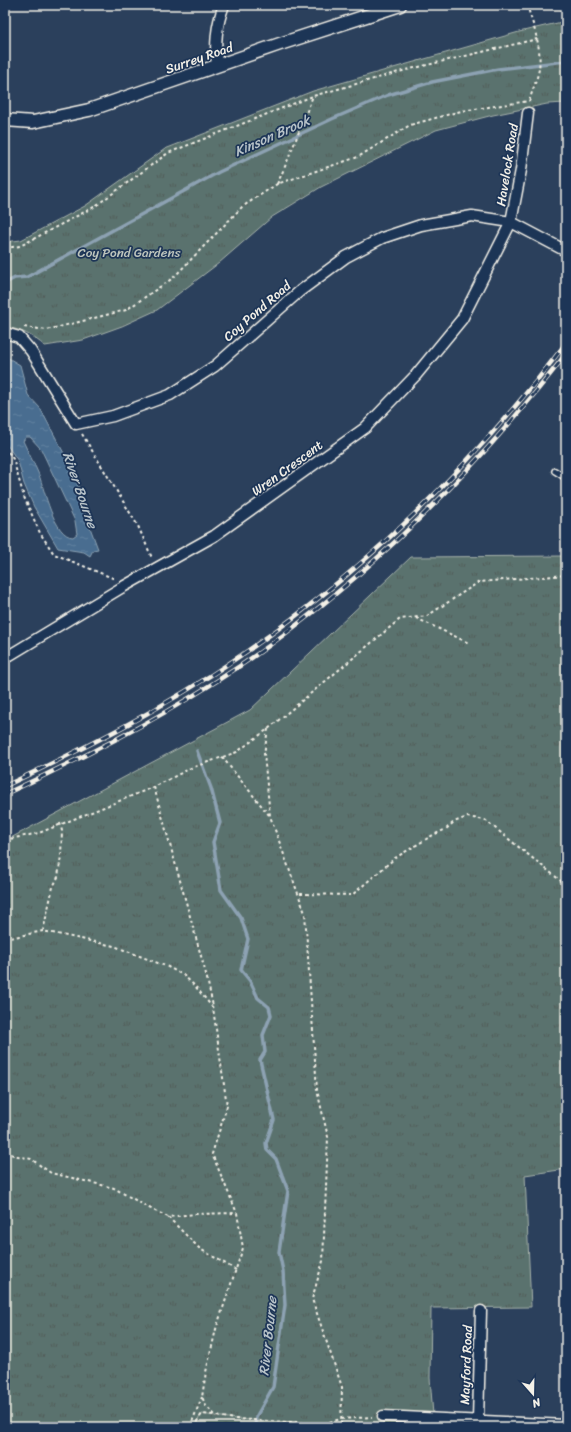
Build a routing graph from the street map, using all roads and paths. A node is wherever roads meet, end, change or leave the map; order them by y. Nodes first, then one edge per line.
1 (224, 5) edge
2 (400, 5) edge
3 (527, 5) edge
4 (537, 39) junction
5 (217, 66) junction
6 (313, 96) junction
7 (528, 113) dead end
8 (5, 120) edge
9 (277, 184) junction
10 (511, 222) junction
11 (5, 248) edge
12 (566, 251) edge
13 (17, 326) dead end
14 (5, 333) edge
15 (76, 424) junction
16 (5, 447) edge
17 (555, 471) dead end
18 (566, 478) edge
19 (157, 569) junction
20 (566, 575) edge
21 (118, 580) dead end
22 (415, 618) junction
23 (469, 643) dead end
24 (5, 658) edge
25 (268, 729) junction
26 (222, 757) junction
27 (154, 787) junction
28 (270, 816) junction
29 (60, 823) junction
30 (5, 840) edge
31 (566, 885) edge
32 (300, 894) junction
33 (43, 931) junction
34 (5, 939) edge
35 (213, 1008) junction
36 (5, 1153) edge
37 (237, 1213) junction
38 (168, 1218) junction
39 (236, 1270) junction
40 (481, 1311) dead end
41 (202, 1397) junction
42 (216, 1416) junction
43 (383, 1416) joint
44 (341, 1419) junction
45 (478, 1420) junction
46 (322, 1424) junction
47 (566, 1425) edge
48 (192, 1427) edge
49 (325, 1427) edge
50 (341, 1427) edge

1 - 5 street
2 - 5 street, Surrey Road
3 - 4 path
4 - 6 path
4 - 9 path
5 - 8 street, Surrey Road
6 - 9 path
6 - 11 path
7 - 10 street, Havelock Road
9 - 13 path
10 - 12 street, Coy Pond Road
10 - 15 street, Coy Pond Road
10 - 19 street, Wren Crescent
14 - 15 street
15 - 19 path
16 - 21 path
17 - 18 lane
19 - 24 street, Wren Crescent
20 - 22 path
22 - 23 path
22 - 25 path
25 - 26 path
25 - 28 path
26 - 27 path
26 - 28 path
27 - 29 path
27 - 35 path
28 - 32 path
29 - 30 path
29 - 33 path
31 - 32 path
32 - 44 path
33 - 34 path
33 - 35 path
35 - 37 path
36 - 38 path
37 - 38 path
37 - 39 path
38 - 39 path
39 - 41 path
40 - 45 street, Mayford Road
41 - 42 path
41 - 48 path
42 - 46 path
42 - 48 path
43 - 44 path
43 - 45 street, Mayford Road
44 - 46 path
44 - 50 path
45 - 47 street, Mayford Road
46 - 49 path

